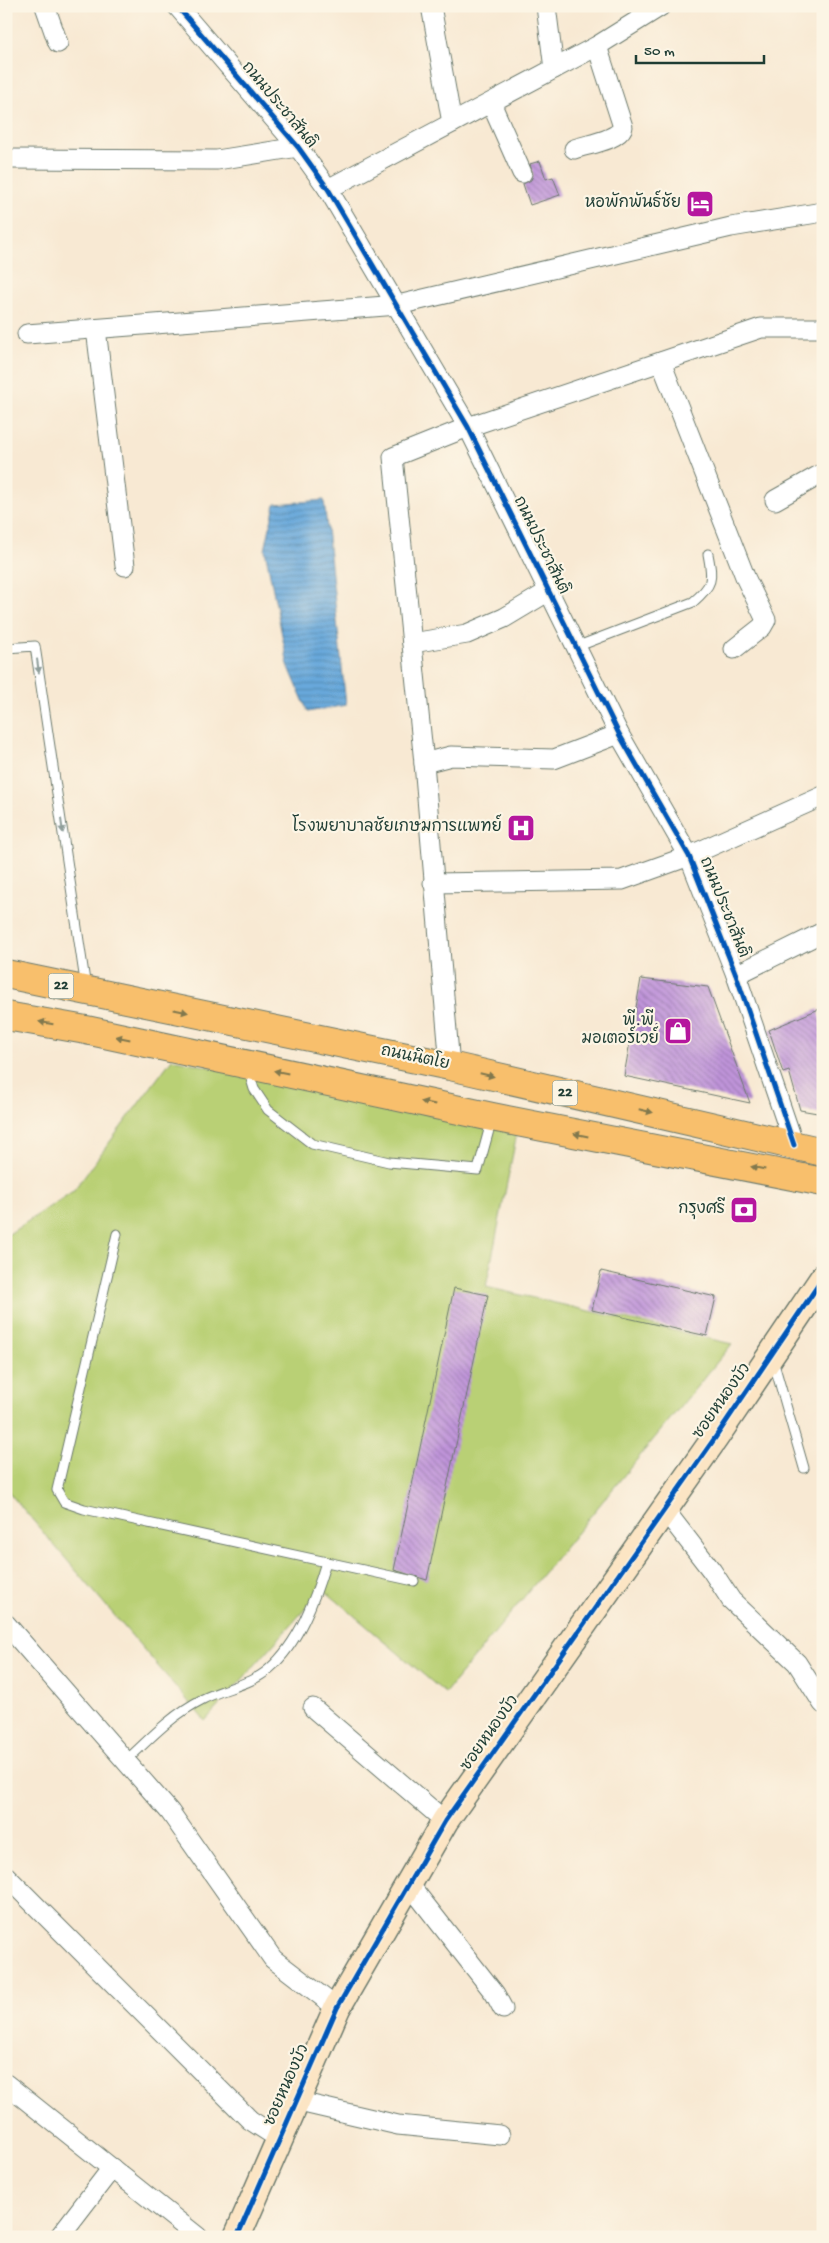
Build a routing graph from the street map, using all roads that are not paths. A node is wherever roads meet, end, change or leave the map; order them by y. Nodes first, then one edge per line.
1 (45, 6) edge
2 (176, 6) edge
3 (431, 6) edge
4 (546, 6) edge
5 (661, 6) edge
6 (58, 44) dead end
7 (597, 46) junction
8 (554, 69) junction
9 (491, 103) junction
10 (452, 123) junction
11 (298, 147) junction
12 (574, 149) dead end
13 (6, 159) edge
14 (522, 173) dead end
15 (328, 189) junction
16 (823, 212) edge
17 (398, 306) junction
18 (823, 328) edge
19 (96, 329) junction
20 (27, 334) dead end
21 (661, 362) junction
22 (468, 427) junction
23 (823, 473) edge
24 (775, 500) dead end
25 (708, 554) dead end
26 (125, 566) dead end
27 (549, 591) junction
28 (412, 643) junction
29 (576, 647) junction
30 (6, 648) edge
31 (734, 649) dead end
32 (619, 734) junction
33 (424, 763) junction
34 (823, 796) edge
35 (689, 856) junction
36 (433, 883) junction
37 (823, 932) edge
38 (6, 974) edge
39 (736, 975) junction
40 (87, 991) junction
41 (6, 1016) edge
42 (337, 1044) junction
43 (247, 1065) junction
44 (450, 1066) junction
45 (329, 1081) junction
46 (492, 1116) junction
47 (794, 1145) junction
48 (823, 1152) edge
49 (789, 1174) junction
50 (823, 1182) edge
51 (117, 1234) dead end
52 (823, 1278) edge
53 (771, 1355) junction
54 (804, 1468) dead end
55 (664, 1509) junction
56 (326, 1562) junction
57 (414, 1582) dead end
58 (6, 1624) edge
59 (823, 1704) edge
60 (313, 1708) dead end
61 (126, 1761) junction
62 (445, 1821) junction
63 (6, 1876) edge
64 (409, 1884) junction
65 (337, 2008) junction
66 (503, 2009) dead end
67 (6, 2084) edge
68 (295, 2101) junction
69 (500, 2134) dead end
70 (278, 2138) junction
71 (112, 2168) junction
72 (59, 2237) edge
73 (198, 2237) edge
74 (237, 2237) edge

1 - 6 street
2 - 11 street, ถนนประชาสันติ
3 - 10 street
4 - 8 street
5 - 7 street
7 - 8 street
7 - 12 street
8 - 9 street
9 - 10 street
9 - 14 street
10 - 15 street
11 - 13 street
11 - 15 street, ถนนประชาสันติ
15 - 17 street, ถนนประชาสันติ
16 - 17 street
17 - 19 street
17 - 22 street, ถนนประชาสันติ
18 - 21 street
19 - 20 street
19 - 26 street
21 - 22 street
21 - 31 street
22 - 27 street, ถนนประชาสันติ
22 - 28 street
23 - 24 street
25 - 29 lane
27 - 28 street
27 - 29 street, ถนนประชาสันติ
28 - 33 street
29 - 32 street, ถนนประชาสันติ
30 -> 40 lane
32 - 33 street
32 - 35 street, ถนนประชาสันติ
33 - 36 street
34 - 35 street
35 - 36 street
35 - 39 street, ถนนประชาสันติ
36 - 44 street
37 - 39 street
38 - 40 main road, ถนนนิตโย / 22
39 - 47 street, ถนนประชาสันติ
40 -> 42 main road, ถนนนิตโย / 22
43 -> 41 main road, 22
42 - 44 main road, ถนนนิตโย / 22
42 - 45 main road
45 -> 43 main road, 22
43 - 46 lane
44 -> 47 main road, ถนนนิตโย / 22
46 -> 45 main road, 22
49 -> 46 main road, 22
47 - 48 main road, ถนนนิตโย / 22
47 - 49 main road, ถนนประชาสันติ
49 - 50 main road, 22
51 - 56 lane
52 - 53 street, ซอยหนองบัว
53 - 54 lane
53 - 55 street, ซอยหนองบัว
55 - 59 street
55 - 62 street, ซอยหนองบัว
56 - 57 lane
56 - 61 lane
58 - 61 street
60 - 62 street
61 - 65 street
62 - 64 street, ซอยหนองบัว
63 - 70 street
64 - 65 street, ซอยหนองบัว
64 - 66 street
65 - 68 street, ซอยหนองบัว
67 - 71 street
68 - 69 street
68 - 70 street, ซอยหนองบัว
70 - 74 street, ซอยหนองบัว
71 - 72 street
71 - 73 street

